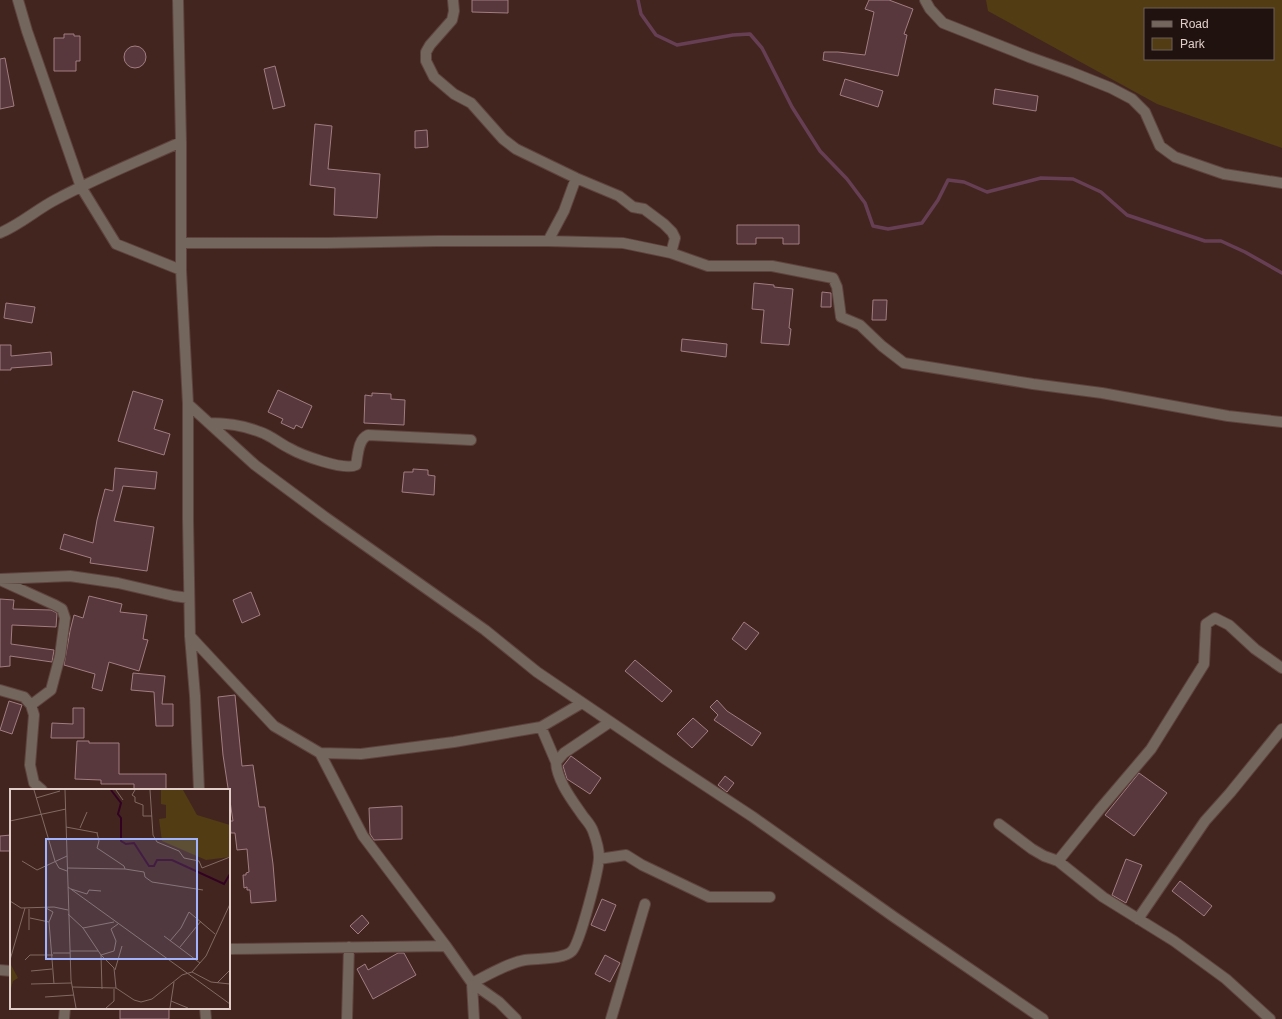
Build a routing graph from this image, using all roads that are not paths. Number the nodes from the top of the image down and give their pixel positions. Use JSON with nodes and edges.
{"nodes":[{"id":1,"x":18,"y":0,"type":"edge"},
{"id":2,"x":178,"y":0,"type":"edge"},
{"id":3,"x":454,"y":0,"type":"edge"},
{"id":4,"x":925,"y":0,"type":"edge"},
{"id":5,"x":181,"y":142,"type":"junction"},
{"id":6,"x":576,"y":178,"type":"junction"},
{"id":7,"x":1282,"y":183,"type":"edge"},
{"id":8,"x":81,"y":187,"type":"junction"},
{"id":9,"x":0,"y":233,"type":"edge"},
{"id":10,"x":548,"y":241,"type":"junction"},
{"id":11,"x":181,"y":243,"type":"junction"},
{"id":12,"x":671,"y":253,"type":"junction"},
{"id":13,"x":181,"y":270,"type":"junction"},
{"id":14,"x":188,"y":404,"type":"junction"},
{"id":15,"x":1282,"y":422,"type":"edge"},
{"id":16,"x":209,"y":423,"type":"junction"},
{"id":17,"x":471,"y":440,"type":"dead end"},
{"id":18,"x":0,"y":580,"type":"edge"},
{"id":19,"x":189,"y":598,"type":"junction"},
{"id":20,"x":190,"y":636,"type":"junction"},
{"id":21,"x":1282,"y":668,"type":"edge"},
{"id":22,"x":0,"y":690,"type":"edge"},
{"id":23,"x":582,"y":702,"type":"junction"},
{"id":24,"x":31,"y":705,"type":"junction"},
{"id":25,"x":610,"y":722,"type":"junction"},
{"id":26,"x":541,"y":727,"type":"junction"},
{"id":27,"x":1282,"y":729,"type":"edge"},
{"id":28,"x":320,"y":753,"type":"junction"},
{"id":29,"x":556,"y":762,"type":"junction"},
{"id":30,"x":41,"y":789,"type":"edge"},
{"id":31,"x":199,"y":789,"type":"edge"},
{"id":32,"x":999,"y":824,"type":"dead end"},
{"id":33,"x":599,"y":859,"type":"junction"},
{"id":34,"x":1058,"y":861,"type":"junction"},
{"id":35,"x":770,"y":898,"type":"dead end"},
{"id":36,"x":645,"y":904,"type":"dead end"},
{"id":37,"x":1138,"y":919,"type":"junction"},
{"id":38,"x":446,"y":946,"type":"junction"},
{"id":39,"x":349,"y":947,"type":"junction"},
{"id":40,"x":230,"y":949,"type":"edge"},
{"id":41,"x":0,"y":970,"type":"edge"},
{"id":42,"x":10,"y":971,"type":"edge"},
{"id":43,"x":472,"y":983,"type":"junction"},
{"id":44,"x":205,"y":1009,"type":"edge"},
{"id":45,"x":206,"y":1019,"type":"edge"},
{"id":46,"x":347,"y":1019,"type":"edge"},
{"id":47,"x":474,"y":1019,"type":"edge"},
{"id":48,"x":516,"y":1019,"type":"edge"},
{"id":49,"x":611,"y":1019,"type":"edge"},
{"id":50,"x":1042,"y":1019,"type":"edge"},
{"id":51,"x":1270,"y":1019,"type":"edge"}],
"edges":[{"from":1,"to":8,"type":"street"},
{"from":2,"to":5,"type":"street"},
{"from":3,"to":6,"type":"street"},
{"from":4,"to":7,"type":"street"},
{"from":5,"to":8,"type":"street"},
{"from":5,"to":11,"type":"street"},
{"from":6,"to":10,"type":"street"},
{"from":6,"to":12,"type":"street"},
{"from":8,"to":9,"type":"street"},
{"from":8,"to":13,"type":"street"},
{"from":10,"to":11,"type":"street"},
{"from":10,"to":12,"type":"street"},
{"from":11,"to":13,"type":"street"},
{"from":12,"to":15,"type":"street"},
{"from":13,"to":14,"type":"street"},
{"from":14,"to":16,"type":"street"},
{"from":14,"to":19,"type":"street"},
{"from":16,"to":17,"type":"street"},
{"from":16,"to":23,"type":"street"},
{"from":18,"to":19,"type":"street"},
{"from":18,"to":24,"type":"street"},
{"from":19,"to":20,"type":"street"},
{"from":20,"to":28,"type":"street"},
{"from":20,"to":31,"type":"street"},
{"from":21,"to":34,"type":"street"},
{"from":22,"to":24,"type":"street"},
{"from":23,"to":25,"type":"street"},
{"from":23,"to":26,"type":"street"},
{"from":24,"to":30,"type":"street"},
{"from":25,"to":29,"type":"street"},
{"from":25,"to":50,"type":"street"},
{"from":26,"to":28,"type":"street"},
{"from":26,"to":29,"type":"street"},
{"from":27,"to":37,"type":"street"},
{"from":28,"to":38,"type":"street"},
{"from":29,"to":33,"type":"street"},
{"from":32,"to":34,"type":"street"},
{"from":33,"to":35,"type":"street"},
{"from":33,"to":43,"type":"street"},
{"from":34,"to":37,"type":"street"},
{"from":36,"to":49,"type":"street"},
{"from":37,"to":51,"type":"street"},
{"from":38,"to":39,"type":"street"},
{"from":38,"to":43,"type":"street"},
{"from":39,"to":40,"type":"street"},
{"from":39,"to":46,"type":"street"},
{"from":41,"to":42,"type":"street"},
{"from":43,"to":47,"type":"street"},
{"from":43,"to":48,"type":"street"},
{"from":44,"to":45,"type":"street"}]}
